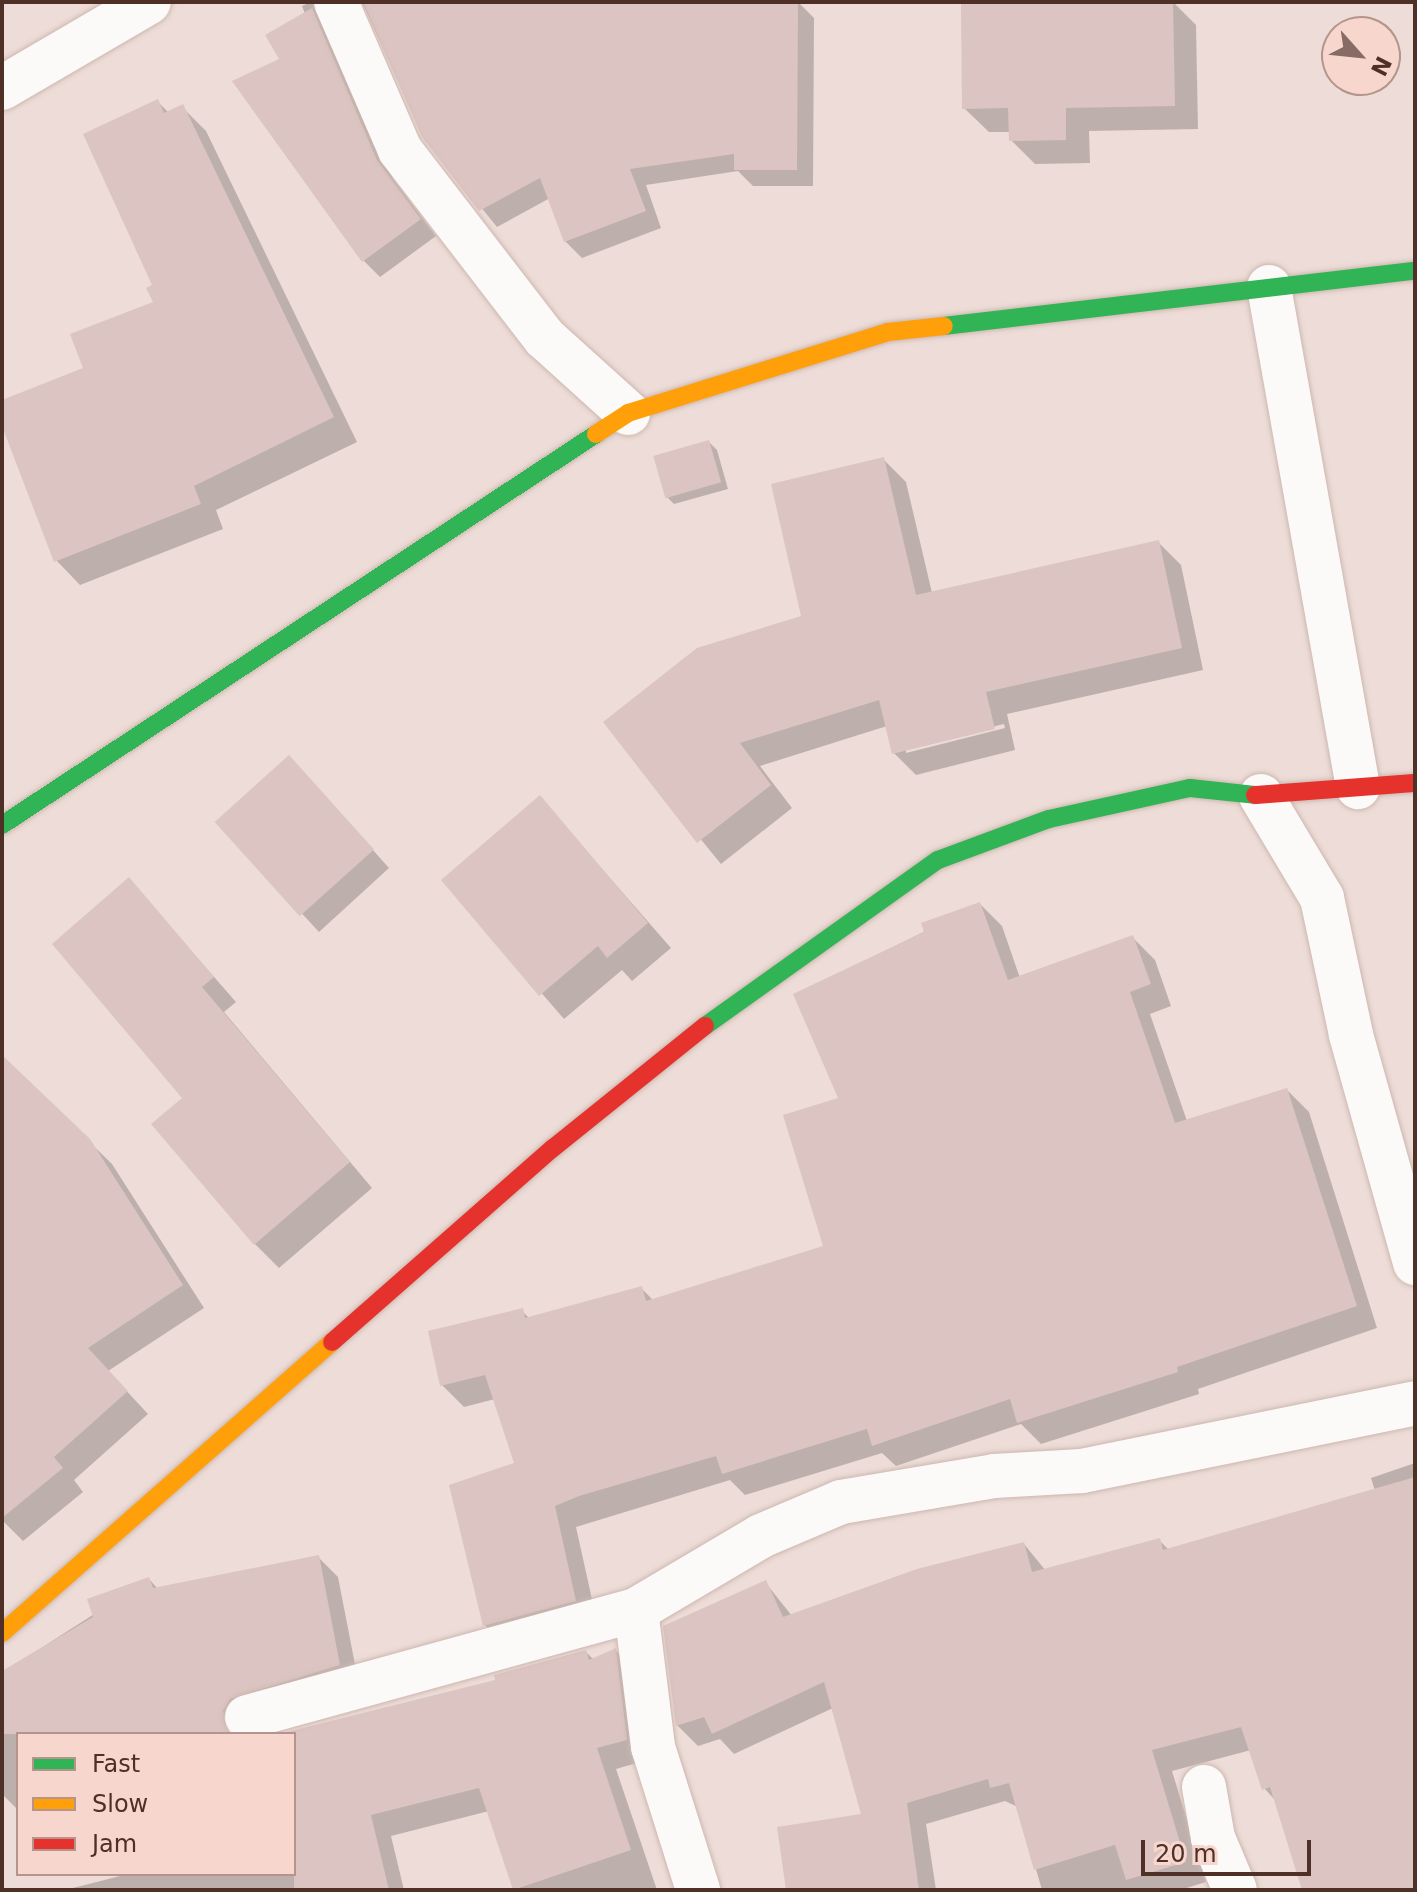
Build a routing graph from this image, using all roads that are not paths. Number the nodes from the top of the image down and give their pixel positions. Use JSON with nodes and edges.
{"nodes":[{"id":1,"x":149,"y":2,"type":"edge"},
{"id":2,"x":336,"y":2,"type":"edge"},
{"id":3,"x":2,"y":88,"type":"edge"},
{"id":4,"x":1415,"y":271,"type":"edge"},
{"id":5,"x":1269,"y":287,"type":"junction"},
{"id":6,"x":628,"y":413,"type":"junction"},
{"id":7,"x":1415,"y":783,"type":"edge"},
{"id":8,"x":1358,"y":787,"type":"junction"},
{"id":9,"x":1261,"y":796,"type":"junction"},
{"id":10,"x":2,"y":825,"type":"edge"},
{"id":11,"x":1415,"y":1263,"type":"edge"},
{"id":12,"x":1415,"y":1403,"type":"edge"},
{"id":13,"x":636,"y":1610,"type":"junction"},
{"id":14,"x":2,"y":1633,"type":"edge"},
{"id":15,"x":247,"y":1717,"type":"dead end"},
{"id":16,"x":1204,"y":1787,"type":"dead end"},
{"id":17,"x":698,"y":1890,"type":"edge"},
{"id":18,"x":1235,"y":1890,"type":"edge"}],
"edges":[{"from":1,"to":3,"type":"street"},
{"from":2,"to":6,"type":"street"},
{"from":4,"to":5,"type":"street"},
{"from":5,"to":6,"type":"street"},
{"from":5,"to":8,"type":"street"},
{"from":6,"to":10,"type":"street"},
{"from":7,"to":8,"type":"street"},
{"from":8,"to":9,"type":"street"},
{"from":9,"to":11,"type":"street"},
{"from":9,"to":14,"type":"street"},
{"from":12,"to":13,"type":"street"},
{"from":13,"to":15,"type":"street"},
{"from":13,"to":17,"type":"street"},
{"from":16,"to":18,"type":"street"}]}
